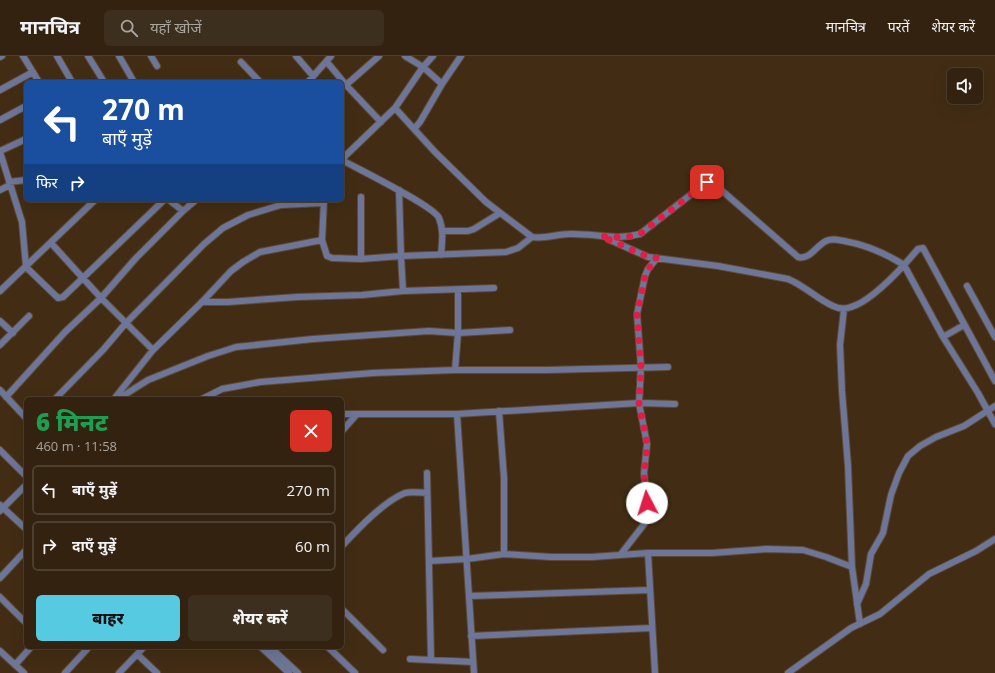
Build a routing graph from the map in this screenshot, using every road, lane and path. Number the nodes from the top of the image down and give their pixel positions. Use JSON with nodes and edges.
{"nodes":[{"id":1,"x":24,"y":56,"type":"edge"},
{"id":2,"x":57,"y":56,"type":"edge"},
{"id":3,"x":88,"y":56,"type":"edge"},
{"id":4,"x":120,"y":56,"type":"edge"},
{"id":5,"x":152,"y":56,"type":"edge"},
{"id":6,"x":296,"y":56,"type":"edge"},
{"id":7,"x":331,"y":56,"type":"edge"},
{"id":8,"x":379,"y":56,"type":"edge"},
{"id":9,"x":405,"y":56,"type":"edge"},
{"id":10,"x":433,"y":56,"type":"edge"},
{"id":11,"x":461,"y":56,"type":"edge"},
{"id":12,"x":241,"y":62,"type":"dead end"},
{"id":13,"x":327,"y":62,"type":"junction"},
{"id":14,"x":157,"y":66,"type":"dead end"},
{"id":15,"x":423,"y":67,"type":"junction"},
{"id":16,"x":33,"y":72,"type":"junction"},
{"id":17,"x":313,"y":76,"type":"junction"},
{"id":18,"x":38,"y":80,"type":"edge"},
{"id":19,"x":71,"y":80,"type":"edge"},
{"id":20,"x":103,"y":80,"type":"edge"},
{"id":21,"x":133,"y":80,"type":"edge"},
{"id":22,"x":258,"y":80,"type":"edge"},
{"id":23,"x":310,"y":80,"type":"edge"},
{"id":24,"x":342,"y":80,"type":"edge"},
{"id":25,"x":344,"y":83,"type":"edge"},
{"id":26,"x":442,"y":84,"type":"junction"},
{"id":27,"x":346,"y":85,"type":"junction"},
{"id":28,"x":0,"y":90,"type":"edge"},
{"id":29,"x":24,"y":107,"type":"edge"},
{"id":30,"x":395,"y":108,"type":"junction"},
{"id":31,"x":0,"y":120,"type":"edge"},
{"id":32,"x":381,"y":122,"type":"junction"},
{"id":33,"x":414,"y":129,"type":"junction"},
{"id":34,"x":24,"y":140,"type":"edge"},
{"id":35,"x":0,"y":152,"type":"edge"},
{"id":36,"x":344,"y":158,"type":"edge"},
{"id":37,"x":344,"y":161,"type":"edge"},
{"id":38,"x":24,"y":180,"type":"edge"},
{"id":39,"x":10,"y":184,"type":"junction"},
{"id":40,"x":0,"y":190,"type":"edge"},
{"id":41,"x":399,"y":190,"type":"junction"},
{"id":42,"x":361,"y":197,"type":"dead end"},
{"id":43,"x":93,"y":202,"type":"edge"},
{"id":44,"x":162,"y":202,"type":"edge"},
{"id":45,"x":172,"y":202,"type":"edge"},
{"id":46,"x":194,"y":202,"type":"edge"},
{"id":47,"x":313,"y":202,"type":"edge"},
{"id":48,"x":324,"y":202,"type":"edge"},
{"id":49,"x":183,"y":211,"type":"junction"},
{"id":50,"x":500,"y":213,"type":"junction"},
{"id":51,"x":443,"y":231,"type":"junction"},
{"id":52,"x":601,"y":236,"type":"junction"},
{"id":53,"x":532,"y":237,"type":"junction"},
{"id":54,"x":322,"y":240,"type":"junction"},
{"id":55,"x":50,"y":244,"type":"junction"},
{"id":56,"x":441,"y":255,"type":"junction"},
{"id":57,"x":401,"y":256,"type":"junction"},
{"id":58,"x":657,"y":258,"type":"junction"},
{"id":59,"x":361,"y":259,"type":"junction"},
{"id":60,"x":904,"y":265,"type":"junction"},
{"id":61,"x":26,"y":267,"type":"junction"},
{"id":62,"x":83,"y":278,"type":"junction"},
{"id":63,"x":967,"y":286,"type":"dead end"},
{"id":64,"x":494,"y":288,"type":"dead end"},
{"id":65,"x":458,"y":290,"type":"junction"},
{"id":66,"x":0,"y":291,"type":"edge"},
{"id":67,"x":403,"y":291,"type":"junction"},
{"id":68,"x":101,"y":298,"type":"junction"},
{"id":69,"x":202,"y":302,"type":"junction"},
{"id":70,"x":844,"y":309,"type":"junction"},
{"id":71,"x":29,"y":316,"type":"dead end"},
{"id":72,"x":0,"y":321,"type":"edge"},
{"id":73,"x":125,"y":324,"type":"junction"},
{"id":74,"x":964,"y":325,"type":"junction"},
{"id":75,"x":510,"y":330,"type":"dead end"},
{"id":76,"x":13,"y":333,"type":"junction"},
{"id":77,"x":458,"y":333,"type":"junction"},
{"id":78,"x":943,"y":337,"type":"junction"},
{"id":79,"x":995,"y":337,"type":"edge"},
{"id":80,"x":0,"y":345,"type":"edge"},
{"id":81,"x":153,"y":350,"type":"junction"},
{"id":82,"x":641,"y":367,"type":"junction"},
{"id":83,"x":668,"y":367,"type":"dead end"},
{"id":84,"x":455,"y":370,"type":"junction"},
{"id":85,"x":995,"y":381,"type":"edge"},
{"id":86,"x":0,"y":390,"type":"edge"},
{"id":87,"x":6,"y":397,"type":"junction"},
{"id":88,"x":57,"y":397,"type":"edge"},
{"id":89,"x":116,"y":397,"type":"edge"},
{"id":90,"x":121,"y":397,"type":"edge"},
{"id":91,"x":206,"y":397,"type":"edge"},
{"id":92,"x":639,"y":403,"type":"junction"},
{"id":93,"x":675,"y":404,"type":"dead end"},
{"id":94,"x":995,"y":406,"type":"edge"},
{"id":95,"x":499,"y":411,"type":"junction"},
{"id":96,"x":988,"y":411,"type":"junction"},
{"id":97,"x":344,"y":414,"type":"edge"},
{"id":98,"x":357,"y":414,"type":"junction"},
{"id":99,"x":457,"y":414,"type":"junction"},
{"id":100,"x":24,"y":416,"type":"edge"},
{"id":101,"x":995,"y":424,"type":"edge"},
{"id":102,"x":344,"y":429,"type":"edge"},
{"id":103,"x":0,"y":450,"type":"edge"},
{"id":104,"x":427,"y":473,"type":"dead end"},
{"id":105,"x":24,"y":474,"type":"edge"},
{"id":106,"x":24,"y":487,"type":"edge"},
{"id":107,"x":427,"y":492,"type":"junction"},
{"id":108,"x":1,"y":508,"type":"edge"},
{"id":109,"x":24,"y":527,"type":"edge"},
{"id":110,"x":995,"y":539,"type":"edge"},
{"id":111,"x":344,"y":544,"type":"edge"},
{"id":112,"x":24,"y":552,"type":"edge"},
{"id":113,"x":648,"y":553,"type":"junction"},
{"id":114,"x":504,"y":554,"type":"junction"},
{"id":115,"x":621,"y":554,"type":"junction"},
{"id":116,"x":467,"y":559,"type":"junction"},
{"id":117,"x":429,"y":561,"type":"junction"},
{"id":118,"x":852,"y":567,"type":"junction"},
{"id":119,"x":0,"y":578,"type":"edge"},
{"id":120,"x":650,"y":590,"type":"junction"},
{"id":121,"x":469,"y":596,"type":"junction"},
{"id":122,"x":0,"y":597,"type":"edge"},
{"id":123,"x":857,"y":604,"type":"junction"},
{"id":124,"x":344,"y":611,"type":"edge"},
{"id":125,"x":24,"y":621,"type":"edge"},
{"id":126,"x":860,"y":624,"type":"junction"},
{"id":127,"x":652,"y":628,"type":"junction"},
{"id":128,"x":472,"y":636,"type":"junction"},
{"id":129,"x":29,"y":649,"type":"edge"},
{"id":130,"x":87,"y":649,"type":"edge"},
{"id":131,"x":142,"y":649,"type":"edge"},
{"id":132,"x":263,"y":649,"type":"edge"},
{"id":133,"x":272,"y":649,"type":"edge"},
{"id":134,"x":330,"y":649,"type":"edge"},
{"id":135,"x":383,"y":650,"type":"dead end"},
{"id":136,"x":0,"y":651,"type":"edge"},
{"id":137,"x":138,"y":655,"type":"junction"},
{"id":138,"x":410,"y":659,"type":"dead end"},
{"id":139,"x":431,"y":660,"type":"junction"},
{"id":140,"x":473,"y":662,"type":"junction"},
{"id":141,"x":15,"y":665,"type":"junction"},
{"id":142,"x":24,"y":673,"type":"edge"},
{"id":143,"x":65,"y":673,"type":"edge"},
{"id":144,"x":119,"y":673,"type":"edge"},
{"id":145,"x":157,"y":673,"type":"edge"},
{"id":146,"x":289,"y":673,"type":"edge"},
{"id":147,"x":298,"y":673,"type":"edge"},
{"id":148,"x":355,"y":673,"type":"edge"},
{"id":149,"x":474,"y":673,"type":"edge"},
{"id":150,"x":655,"y":673,"type":"edge"},
{"id":151,"x":788,"y":673,"type":"edge"}],
"edges":[{"from":1,"to":16,"type":"street"},
{"from":2,"to":19,"type":"street"},
{"from":3,"to":20,"type":"street"},
{"from":4,"to":21,"type":"street"},
{"from":5,"to":14,"type":"street"},
{"from":6,"to":17,"type":"street"},
{"from":7,"to":13,"type":"street"},
{"from":8,"to":27,"type":"street"},
{"from":9,"to":15,"type":"street"},
{"from":10,"to":15,"type":"street"},
{"from":11,"to":26,"type":"street"},
{"from":12,"to":22,"type":"street"},
{"from":13,"to":17,"type":"street"},
{"from":13,"to":24,"type":"street"},
{"from":15,"to":26,"type":"street"},
{"from":15,"to":30,"type":"street"},
{"from":16,"to":18,"type":"street"},
{"from":16,"to":28,"type":"street"},
{"from":17,"to":23,"type":"street"},
{"from":25,"to":27,"type":"street"},
{"from":26,"to":33,"type":"street"},
{"from":27,"to":32,"type":"street"},
{"from":29,"to":31,"type":"street"},
{"from":30,"to":32,"type":"street"},
{"from":30,"to":33,"type":"street"},
{"from":32,"to":36,"type":"street"},
{"from":33,"to":50,"type":"street"},
{"from":34,"to":35,"type":"street"},
{"from":35,"to":39,"type":"street"},
{"from":37,"to":41,"type":"street"},
{"from":38,"to":39,"type":"street"},
{"from":39,"to":40,"type":"street"},
{"from":39,"to":61,"type":"street"},
{"from":41,"to":51,"type":"street"},
{"from":41,"to":57,"type":"street"},
{"from":42,"to":59,"type":"street"},
{"from":43,"to":55,"type":"street"},
{"from":44,"to":62,"type":"street"},
{"from":45,"to":49,"type":"street"},
{"from":46,"to":49,"type":"street"},
{"from":47,"to":73,"type":"street"},
{"from":48,"to":54,"type":"street"},
{"from":49,"to":68,"type":"street"},
{"from":50,"to":51,"type":"street"},
{"from":50,"to":53,"type":"street"},
{"from":51,"to":56,"type":"street"},
{"from":52,"to":53,"type":"street"},
{"from":52,"to":58,"type":"street"},
{"from":52,"to":60,"type":"street"},
{"from":53,"to":56,"type":"street"},
{"from":54,"to":59,"type":"street"},
{"from":54,"to":69,"type":"street"},
{"from":55,"to":61,"type":"street"},
{"from":55,"to":62,"type":"street"},
{"from":56,"to":57,"type":"street"},
{"from":57,"to":59,"type":"street"},
{"from":57,"to":67,"type":"street"},
{"from":58,"to":70,"type":"street"},
{"from":58,"to":82,"type":"street"},
{"from":60,"to":70,"type":"street"},
{"from":60,"to":74,"type":"street"},
{"from":60,"to":78,"type":"street"},
{"from":61,"to":62,"type":"street"},
{"from":61,"to":66,"type":"street"},
{"from":62,"to":68,"type":"street"},
{"from":63,"to":79,"type":"street"},
{"from":64,"to":65,"type":"street"},
{"from":65,"to":67,"type":"street"},
{"from":65,"to":77,"type":"street"},
{"from":67,"to":69,"type":"street"},
{"from":68,"to":73,"type":"street"},
{"from":68,"to":87,"type":"street"},
{"from":69,"to":81,"type":"street"},
{"from":70,"to":118,"type":"street"},
{"from":71,"to":76,"type":"street"},
{"from":72,"to":76,"type":"street"},
{"from":73,"to":81,"type":"street"},
{"from":73,"to":88,"type":"street"},
{"from":74,"to":78,"type":"street"},
{"from":74,"to":85,"type":"street"},
{"from":75,"to":77,"type":"street"},
{"from":76,"to":80,"type":"street"},
{"from":77,"to":84,"type":"street"},
{"from":77,"to":90,"type":"street"},
{"from":78,"to":96,"type":"street"},
{"from":81,"to":89,"type":"street"},
{"from":82,"to":83,"type":"street"},
{"from":82,"to":84,"type":"street"},
{"from":82,"to":92,"type":"street"},
{"from":84,"to":91,"type":"street"},
{"from":86,"to":87,"type":"street"},
{"from":87,"to":100,"type":"street"},
{"from":92,"to":93,"type":"street"},
{"from":92,"to":95,"type":"street"},
{"from":92,"to":115,"type":"street"},
{"from":94,"to":96,"type":"street"},
{"from":95,"to":99,"type":"street"},
{"from":95,"to":114,"type":"street"},
{"from":96,"to":101,"type":"street"},
{"from":96,"to":123,"type":"street"},
{"from":97,"to":98,"type":"street"},
{"from":98,"to":99,"type":"street"},
{"from":98,"to":102,"type":"street"},
{"from":99,"to":116,"type":"street"},
{"from":103,"to":105,"type":"street"},
{"from":104,"to":107,"type":"street"},
{"from":106,"to":108,"type":"street"},
{"from":107,"to":111,"type":"street"},
{"from":107,"to":117,"type":"street"},
{"from":108,"to":109,"type":"street"},
{"from":110,"to":126,"type":"street"},
{"from":112,"to":119,"type":"street"},
{"from":113,"to":115,"type":"street"},
{"from":113,"to":118,"type":"street"},
{"from":113,"to":120,"type":"street"},
{"from":114,"to":115,"type":"street"},
{"from":114,"to":116,"type":"street"},
{"from":116,"to":117,"type":"street"},
{"from":116,"to":121,"type":"street"},
{"from":117,"to":139,"type":"street"},
{"from":118,"to":123,"type":"street"},
{"from":120,"to":121,"type":"street"},
{"from":120,"to":127,"type":"street"},
{"from":121,"to":128,"type":"street"},
{"from":122,"to":125,"type":"street"},
{"from":123,"to":126,"type":"street"},
{"from":124,"to":135,"type":"street"},
{"from":126,"to":151,"type":"street"},
{"from":127,"to":128,"type":"street"},
{"from":127,"to":150,"type":"street"},
{"from":128,"to":140,"type":"street"},
{"from":129,"to":141,"type":"street"},
{"from":130,"to":143,"type":"street"},
{"from":131,"to":137,"type":"street"},
{"from":132,"to":146,"type":"street"},
{"from":133,"to":147,"type":"street"},
{"from":134,"to":148,"type":"street"},
{"from":136,"to":141,"type":"street"},
{"from":137,"to":144,"type":"street"},
{"from":137,"to":145,"type":"street"},
{"from":138,"to":139,"type":"street"},
{"from":139,"to":140,"type":"street"},
{"from":140,"to":149,"type":"street"},
{"from":141,"to":142,"type":"street"}]}
